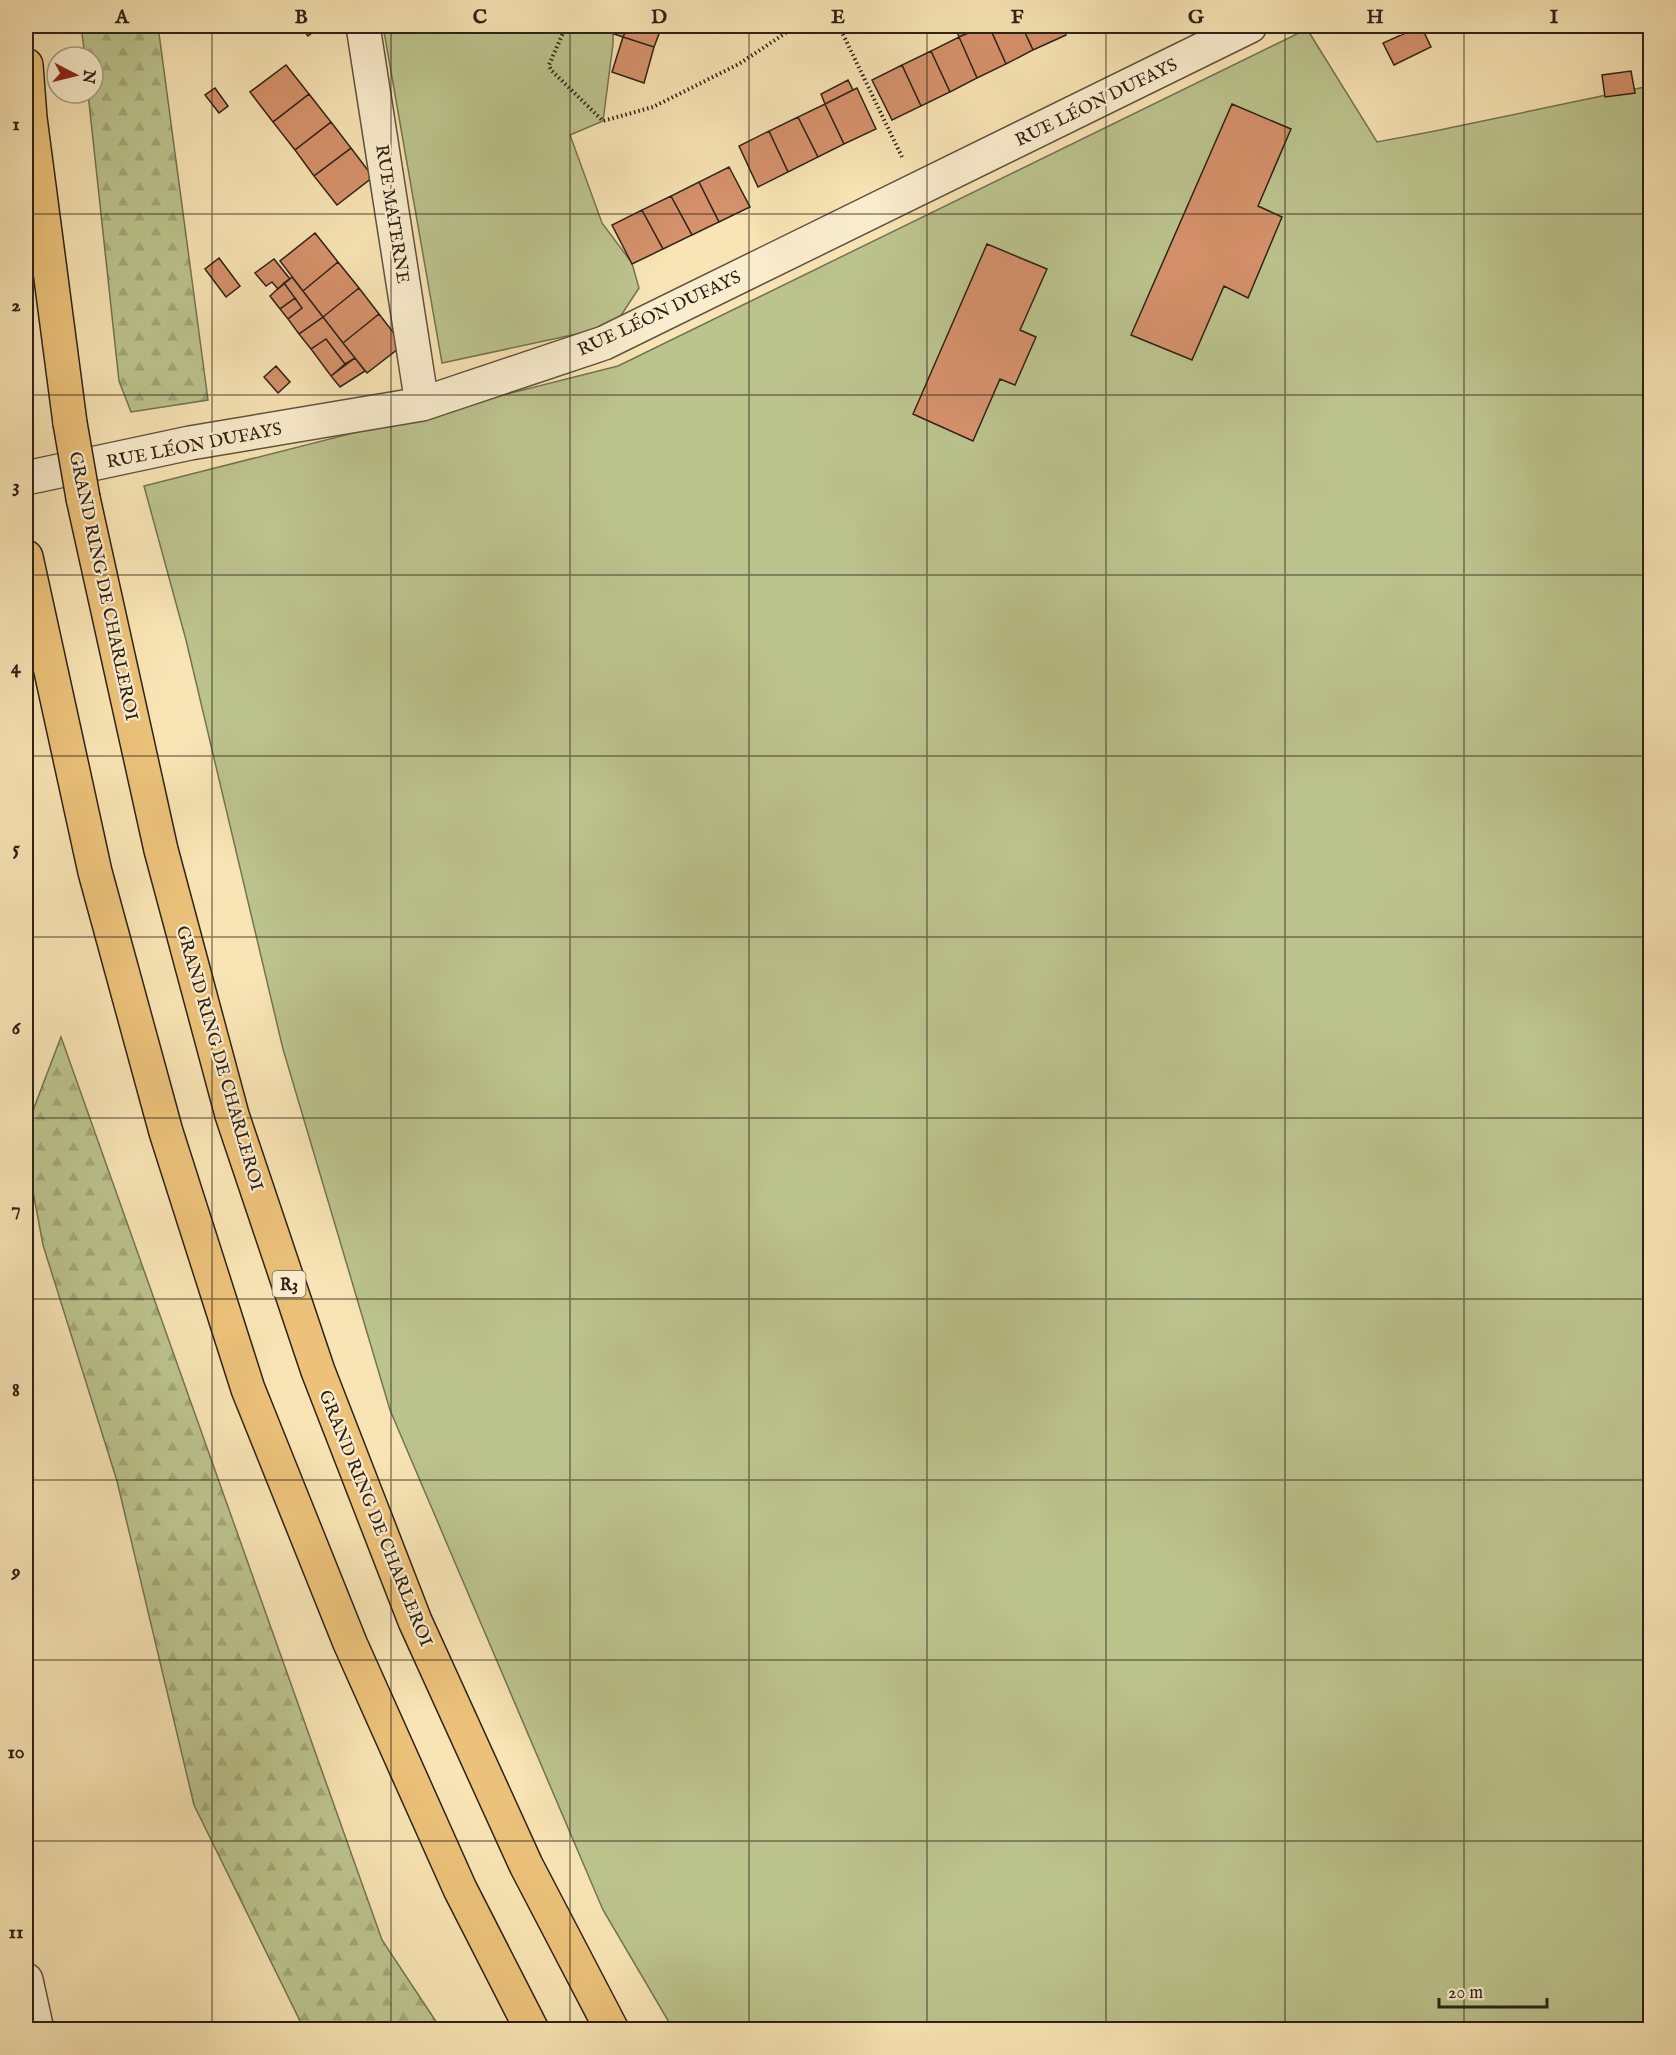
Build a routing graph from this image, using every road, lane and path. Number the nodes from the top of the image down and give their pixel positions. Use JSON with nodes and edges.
{"nodes":[{"id":1,"x":363,"y":26,"type":"edge"},
{"id":2,"x":566,"y":26,"type":"edge"},
{"id":3,"x":796,"y":26,"type":"edge"},
{"id":4,"x":839,"y":26,"type":"edge"},
{"id":5,"x":1250,"y":26,"type":"edge"},
{"id":6,"x":26,"y":65,"type":"edge"},
{"id":7,"x":916,"y":191,"type":"junction"},
{"id":8,"x":422,"y":404,"type":"junction"},
{"id":9,"x":26,"y":478,"type":"edge"},
{"id":10,"x":26,"y":557,"type":"edge"},
{"id":11,"x":26,"y":1980,"type":"edge"},
{"id":12,"x":38,"y":2030,"type":"edge"},
{"id":13,"x":532,"y":2030,"type":"edge"},
{"id":14,"x":612,"y":2030,"type":"edge"}],
"edges":[{"from":1,"to":8,"type":"street","name":"RUE MATERNE"},
{"from":2,"to":3,"type":"path"},
{"from":4,"to":7,"type":"path"},
{"from":5,"to":7,"type":"street","name":"RUE LÉON DUFAYS"},
{"from":6,"to":14,"type":"highway","name":"GRAND RING DE CHARLEROI","number":"R3","bridge":true},
{"from":7,"to":8,"type":"street","name":"RUE LÉON DUFAYS"},
{"from":8,"to":9,"type":"street","name":"RUE LÉON DUFAYS"},
{"from":10,"to":13,"type":"highway"},
{"from":11,"to":12,"type":"street"}]}
